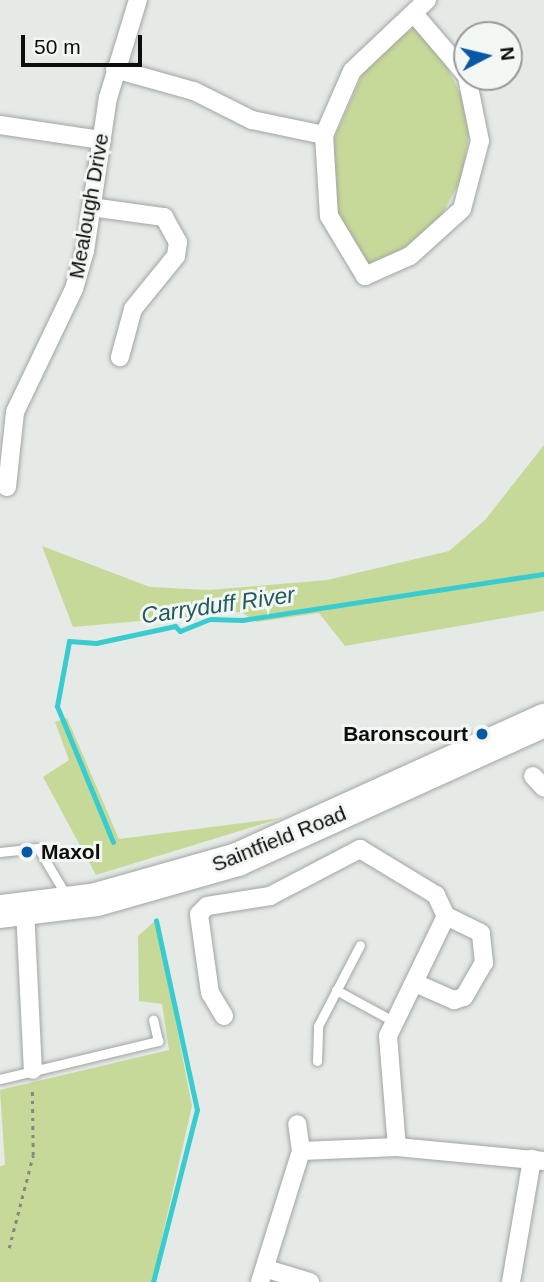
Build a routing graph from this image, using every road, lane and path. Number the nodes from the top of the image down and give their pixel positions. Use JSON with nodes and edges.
{"nodes":[{"id":1,"x":138,"y":0,"type":"edge"},
{"id":2,"x":427,"y":0,"type":"edge"},
{"id":3,"x":416,"y":16,"type":"junction"},
{"id":4,"x":453,"y":60,"type":"edge"},
{"id":5,"x":115,"y":69,"type":"junction"},
{"id":6,"x":470,"y":91,"type":"edge"},
{"id":7,"x":0,"y":125,"type":"edge"},
{"id":8,"x":324,"y":135,"type":"junction"},
{"id":9,"x":102,"y":140,"type":"junction"},
{"id":10,"x":92,"y":206,"type":"junction"},
{"id":11,"x":120,"y":357,"type":"dead end"},
{"id":12,"x":7,"y":487,"type":"dead end"},
{"id":13,"x":544,"y":720,"type":"edge"},
{"id":14,"x":0,"y":852,"type":"edge"},
{"id":15,"x":73,"y":902,"type":"junction"},
{"id":16,"x":12,"y":910,"type":"edge"},
{"id":17,"x":446,"y":916,"type":"junction"},
{"id":18,"x":360,"y":945,"type":"dead end"},
{"id":19,"x":415,"y":983,"type":"junction"},
{"id":20,"x":337,"y":990,"type":"junction"},
{"id":21,"x":223,"y":1016,"type":"dead end"},
{"id":22,"x":153,"y":1020,"type":"dead end"},
{"id":23,"x":395,"y":1022,"type":"junction"},
{"id":24,"x":317,"y":1061,"type":"dead end"},
{"id":25,"x":33,"y":1070,"type":"junction"},
{"id":26,"x":0,"y":1079,"type":"edge"},
{"id":27,"x":297,"y":1124,"type":"dead end"},
{"id":28,"x":397,"y":1147,"type":"junction"},
{"id":29,"x":301,"y":1151,"type":"junction"},
{"id":30,"x":538,"y":1160,"type":"edge"},
{"id":31,"x":9,"y":1248,"type":"dead end"},
{"id":32,"x":264,"y":1276,"type":"edge"},
{"id":33,"x":310,"y":1282,"type":"edge"},
{"id":34,"x":510,"y":1282,"type":"edge"}],
"edges":[{"from":1,"to":5,"type":"street","name":"Mealough Drive"},
{"from":2,"to":3,"type":"street"},
{"from":3,"to":4,"type":"street"},
{"from":3,"to":8,"type":"street"},
{"from":5,"to":8,"type":"street"},
{"from":5,"to":9,"type":"street","name":"Mealough Drive"},
{"from":6,"to":8,"type":"street"},
{"from":7,"to":9,"type":"street"},
{"from":9,"to":10,"type":"street","name":"Mealough Drive"},
{"from":10,"to":11,"type":"street"},
{"from":10,"to":12,"type":"street","name":"Mealough Drive"},
{"from":13,"to":15,"type":"highway","name":"Saintfield Road"},
{"from":14,"to":15,"type":"lane"},
{"from":15,"to":16,"type":"highway","name":"Saintfield Road"},
{"from":16,"to":25,"type":"street"},
{"from":17,"to":19,"type":"street"},
{"from":17,"to":19,"type":"street"},
{"from":17,"to":21,"type":"street"},
{"from":18,"to":20,"type":"lane"},
{"from":19,"to":23,"type":"street"},
{"from":20,"to":23,"type":"lane"},
{"from":20,"to":24,"type":"lane"},
{"from":22,"to":25,"type":"lane"},
{"from":23,"to":28,"type":"street"},
{"from":25,"to":26,"type":"lane"},
{"from":25,"to":31,"type":"path"},
{"from":27,"to":29,"type":"street"},
{"from":28,"to":29,"type":"street"},
{"from":28,"to":30,"type":"street"},
{"from":29,"to":32,"type":"street"},
{"from":30,"to":34,"type":"street"},
{"from":32,"to":33,"type":"street"}]}
